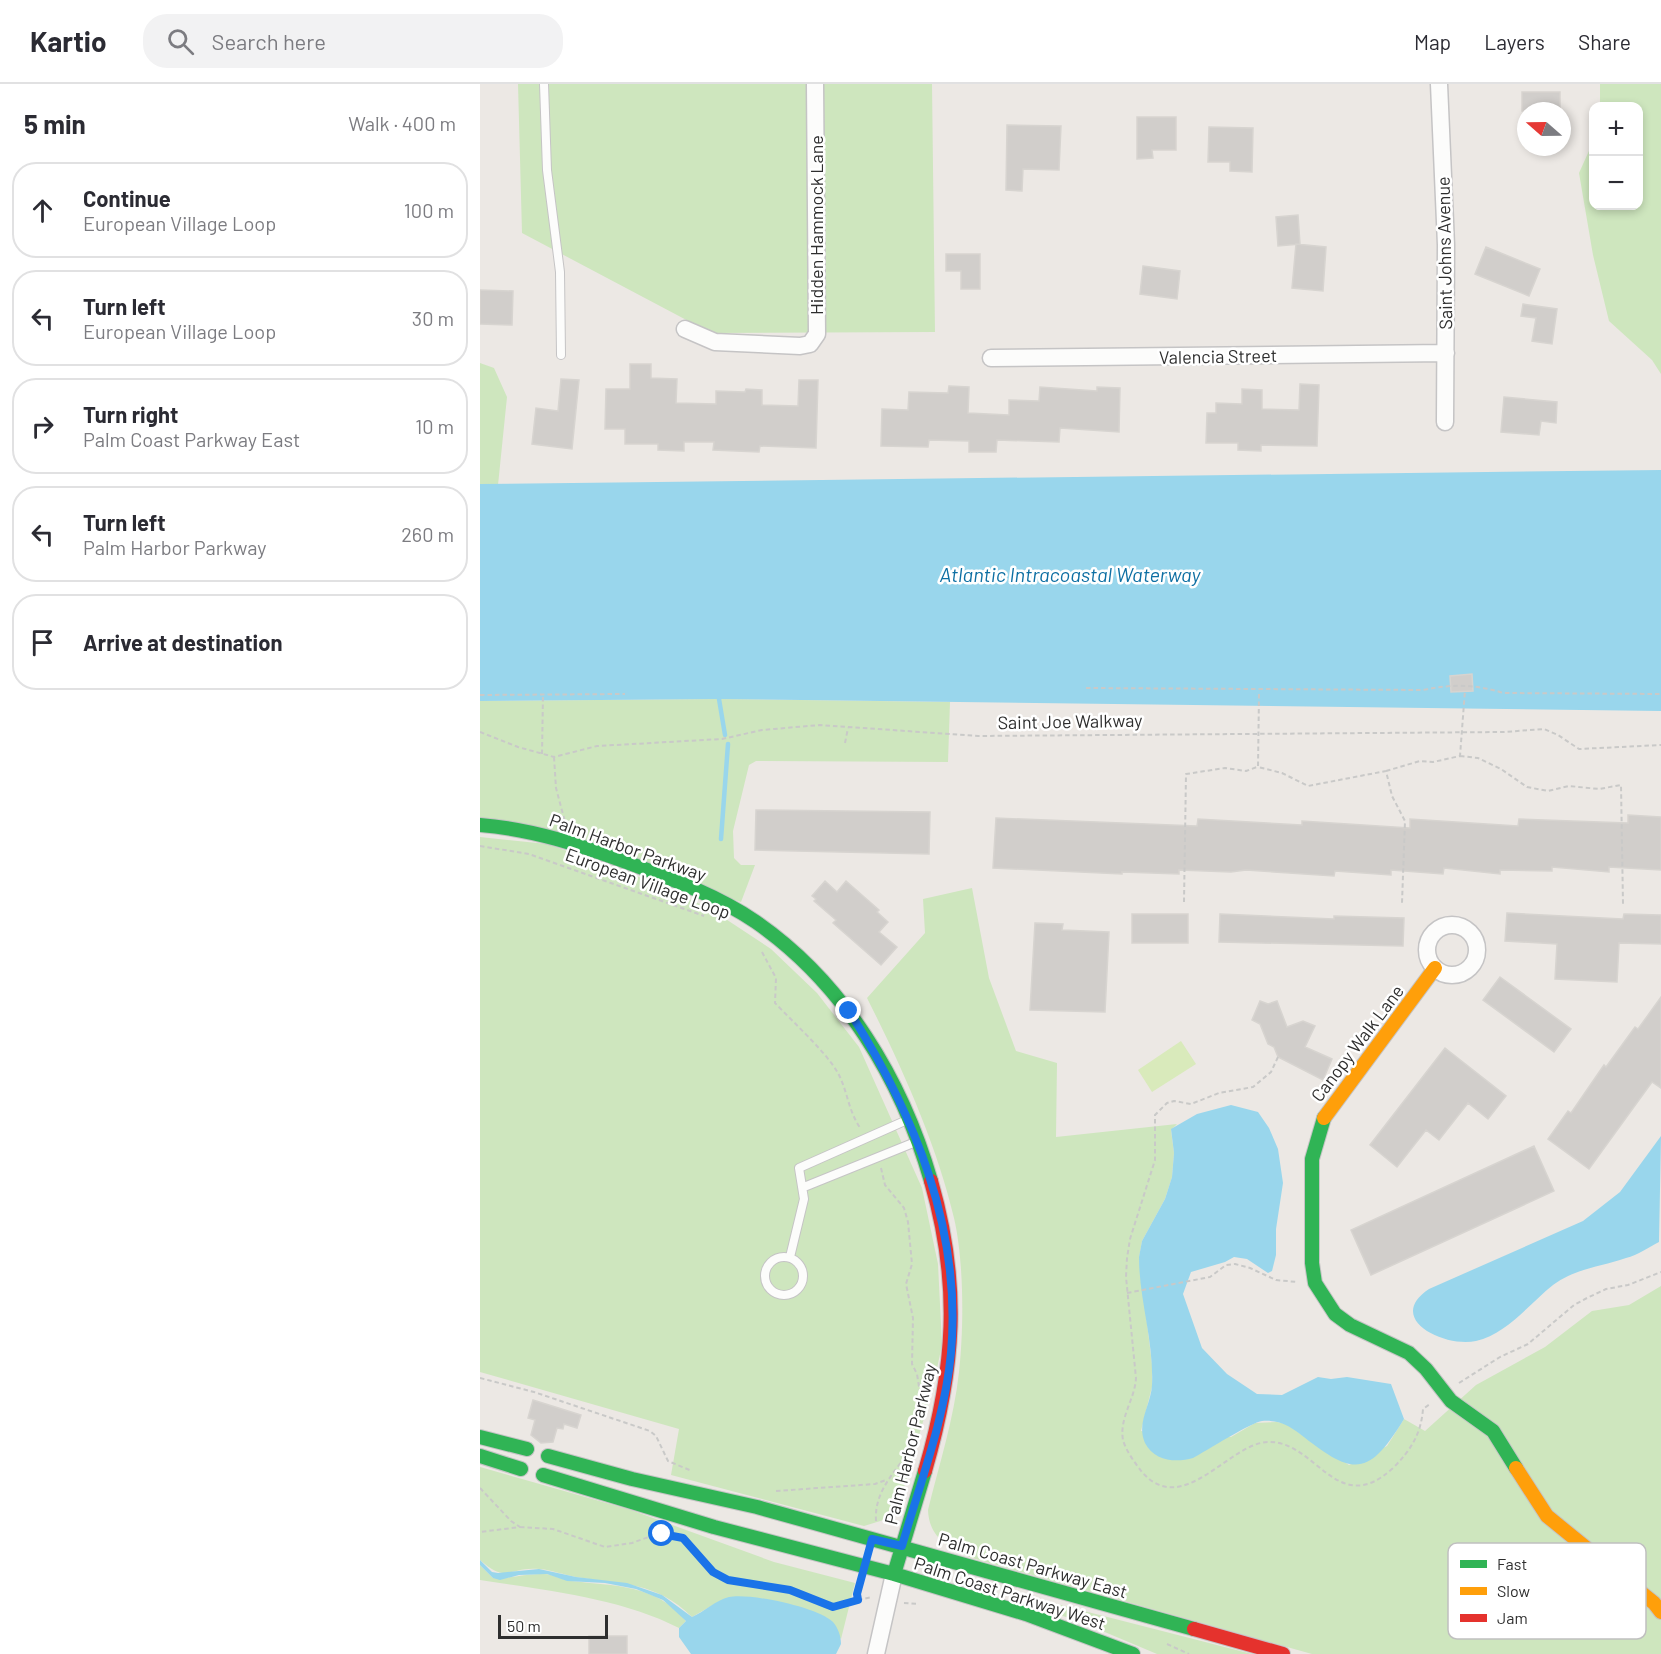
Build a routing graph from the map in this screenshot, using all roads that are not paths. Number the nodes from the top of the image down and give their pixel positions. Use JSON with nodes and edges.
{"nodes":[{"id":1,"x":544,"y":84,"type":"edge"},
{"id":2,"x":815,"y":84,"type":"edge"},
{"id":3,"x":1439,"y":84,"type":"edge"},
{"id":4,"x":685,"y":329,"type":"dead end"},
{"id":5,"x":1446,"y":353,"type":"junction"},
{"id":6,"x":561,"y":355,"type":"dead end"},
{"id":7,"x":991,"y":358,"type":"dead end"},
{"id":8,"x":1446,"y":422,"type":"dead end"},
{"id":9,"x":480,"y":825,"type":"edge"},
{"id":10,"x":1435,"y":968,"type":"dead end"},
{"id":11,"x":909,"y":1119,"type":"junction"},
{"id":12,"x":918,"y":1141,"type":"junction"},
{"id":13,"x":804,"y":1187,"type":"junction"},
{"id":14,"x":790,"y":1257,"type":"junction"},
{"id":15,"x":480,"y":1437,"type":"edge"},
{"id":16,"x":527,"y":1449,"type":"dead end"},
{"id":17,"x":480,"y":1456,"type":"edge"},
{"id":18,"x":548,"y":1456,"type":"dead end"},
{"id":19,"x":521,"y":1469,"type":"dead end"},
{"id":20,"x":543,"y":1476,"type":"dead end"},
{"id":21,"x":1580,"y":1543,"type":"edge"},
{"id":22,"x":902,"y":1546,"type":"junction"},
{"id":23,"x":894,"y":1574,"type":"junction"},
{"id":24,"x":1646,"y":1596,"type":"edge"},
{"id":25,"x":1661,"y":1612,"type":"edge"},
{"id":26,"x":876,"y":1654,"type":"edge"},
{"id":27,"x":1133,"y":1654,"type":"edge"},
{"id":28,"x":1283,"y":1654,"type":"edge"}],
"edges":[{"from":1,"to":6,"type":"lane"},
{"from":2,"to":4,"type":"street","name":"Hidden Hammock Lane"},
{"from":3,"to":5,"type":"street","name":"Saint Johns Avenue"},
{"from":5,"to":7,"type":"street","name":"Valencia Street"},
{"from":5,"to":8,"type":"street","name":"Saint Johns Avenue"},
{"from":9,"to":11,"type":"street","name":"Palm Harbor Parkway"},
{"from":10,"to":21,"type":"street","name":"Canopy Walk Lane"},
{"from":11,"to":12,"type":"street","name":"Palm Harbor Parkway"},
{"from":11,"to":13,"type":"lane"},
{"from":12,"to":13,"type":"lane"},
{"from":12,"to":22,"type":"street","name":"Palm Harbor Parkway"},
{"from":13,"to":14,"type":"lane"},
{"from":14,"to":14,"type":"lane"},
{"from":15,"to":16,"type":"street"},
{"from":17,"to":19,"type":"street"},
{"from":18,"to":22,"type":"street","name":"Palm Coast Parkway East"},
{"from":20,"to":23,"type":"street","name":"Palm Coast Parkway West"},
{"from":22,"to":23,"type":"street","name":"Palm Harbor Parkway"},
{"from":22,"to":28,"type":"street","name":"Palm Coast Parkway East"},
{"from":23,"to":26,"type":"street"},
{"from":23,"to":27,"type":"street","name":"Palm Coast Parkway West"},
{"from":24,"to":25,"type":"street","name":"Canopy Walk Lane"}]}
